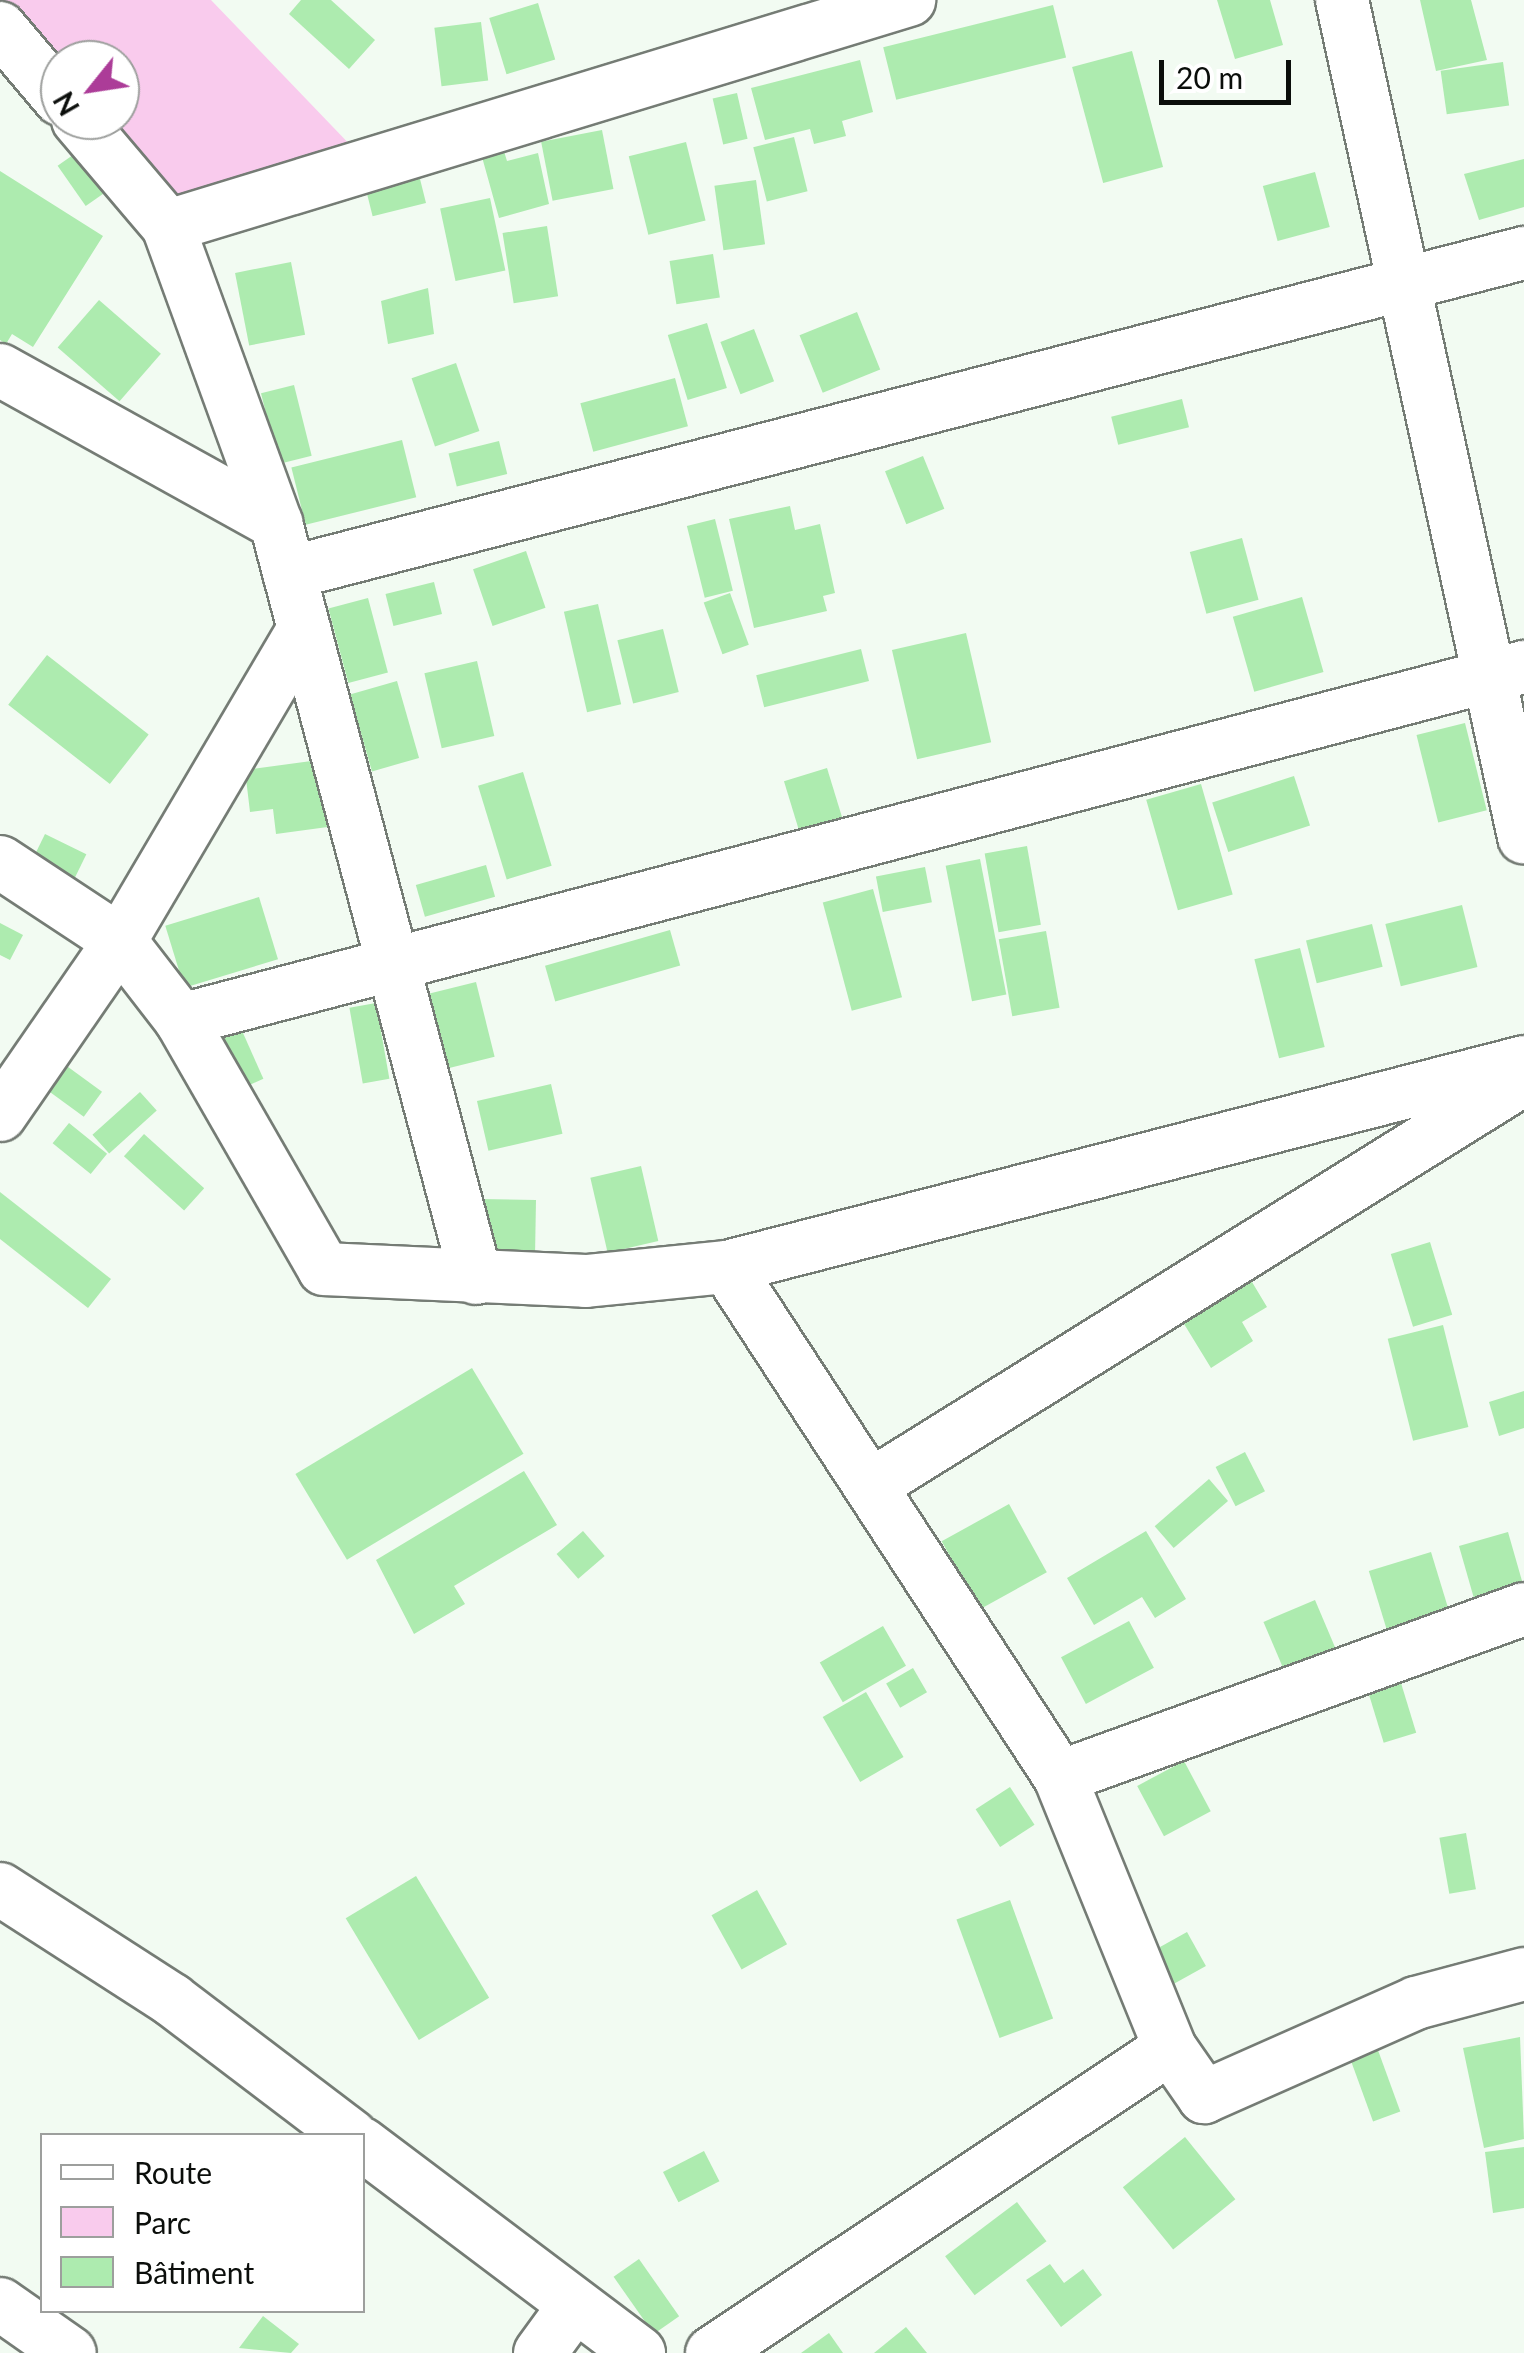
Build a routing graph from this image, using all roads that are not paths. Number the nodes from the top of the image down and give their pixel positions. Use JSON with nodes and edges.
{"nodes":[{"id":1,"x":1342,"y":0,"type":"edge"},
{"id":2,"x":900,"y":1,"type":"edge"},
{"id":3,"x":0,"y":28,"type":"edge"},
{"id":4,"x":40,"y":75,"type":"edge"},
{"id":5,"x":95,"y":140,"type":"edge"},
{"id":6,"x":168,"y":226,"type":"junction"},
{"id":7,"x":1524,"y":253,"type":"edge"},
{"id":8,"x":1403,"y":282,"type":"junction"},
{"id":9,"x":0,"y":370,"type":"edge"},
{"id":10,"x":276,"y":522,"type":"junction"},
{"id":11,"x":289,"y":573,"type":"junction"},
{"id":12,"x":304,"y":629,"type":"junction"},
{"id":13,"x":1506,"y":670,"type":"edge"},
{"id":14,"x":1524,"y":837,"type":"edge"},
{"id":15,"x":0,"y":862,"type":"edge"},
{"id":16,"x":120,"y":941,"type":"junction"},
{"id":17,"x":393,"y":964,"type":"junction"},
{"id":18,"x":181,"y":1020,"type":"junction"},
{"id":19,"x":1524,"y":1062,"type":"edge"},
{"id":20,"x":1524,"y":1079,"type":"edge"},
{"id":21,"x":0,"y":1115,"type":"edge"},
{"id":22,"x":728,"y":1266,"type":"junction"},
{"id":23,"x":476,"y":1278,"type":"junction"},
{"id":24,"x":870,"y":1486,"type":"junction"},
{"id":25,"x":1524,"y":1609,"type":"edge"},
{"id":26,"x":1060,"y":1777,"type":"junction"},
{"id":27,"x":0,"y":1889,"type":"edge"},
{"id":28,"x":1524,"y":1974,"type":"edge"},
{"id":29,"x":1170,"y":2048,"type":"junction"},
{"id":30,"x":347,"y":2133,"type":"edge"},
{"id":31,"x":365,"y":2146,"type":"edge"},
{"id":32,"x":576,"y":2305,"type":"junction"},
{"id":33,"x":1,"y":2308,"type":"edge"},
{"id":34,"x":70,"y":2353,"type":"edge"},
{"id":35,"x":540,"y":2353,"type":"edge"},
{"id":36,"x":639,"y":2353,"type":"edge"},
{"id":37,"x":712,"y":2353,"type":"edge"}],
"edges":[{"from":1,"to":8,"type":"street"},
{"from":2,"to":6,"type":"street"},
{"from":3,"to":4,"type":"street"},
{"from":5,"to":6,"type":"street"},
{"from":6,"to":10,"type":"street"},
{"from":7,"to":8,"type":"street"},
{"from":8,"to":11,"type":"street"},
{"from":8,"to":13,"type":"street"},
{"from":9,"to":10,"type":"street"},
{"from":10,"to":11,"type":"street"},
{"from":11,"to":12,"type":"street"},
{"from":12,"to":16,"type":"street"},
{"from":12,"to":17,"type":"street"},
{"from":13,"to":14,"type":"street"},
{"from":13,"to":17,"type":"street"},
{"from":15,"to":16,"type":"street"},
{"from":16,"to":18,"type":"street"},
{"from":16,"to":21,"type":"street"},
{"from":17,"to":18,"type":"street"},
{"from":17,"to":23,"type":"street"},
{"from":18,"to":23,"type":"street"},
{"from":19,"to":22,"type":"street"},
{"from":20,"to":24,"type":"street"},
{"from":22,"to":23,"type":"street"},
{"from":22,"to":24,"type":"street"},
{"from":24,"to":26,"type":"street"},
{"from":25,"to":26,"type":"street"},
{"from":26,"to":29,"type":"street"},
{"from":27,"to":30,"type":"street"},
{"from":28,"to":29,"type":"street"},
{"from":29,"to":37,"type":"street"},
{"from":31,"to":32,"type":"street"},
{"from":32,"to":35,"type":"street"},
{"from":32,"to":36,"type":"street"},
{"from":33,"to":34,"type":"street"}]}
